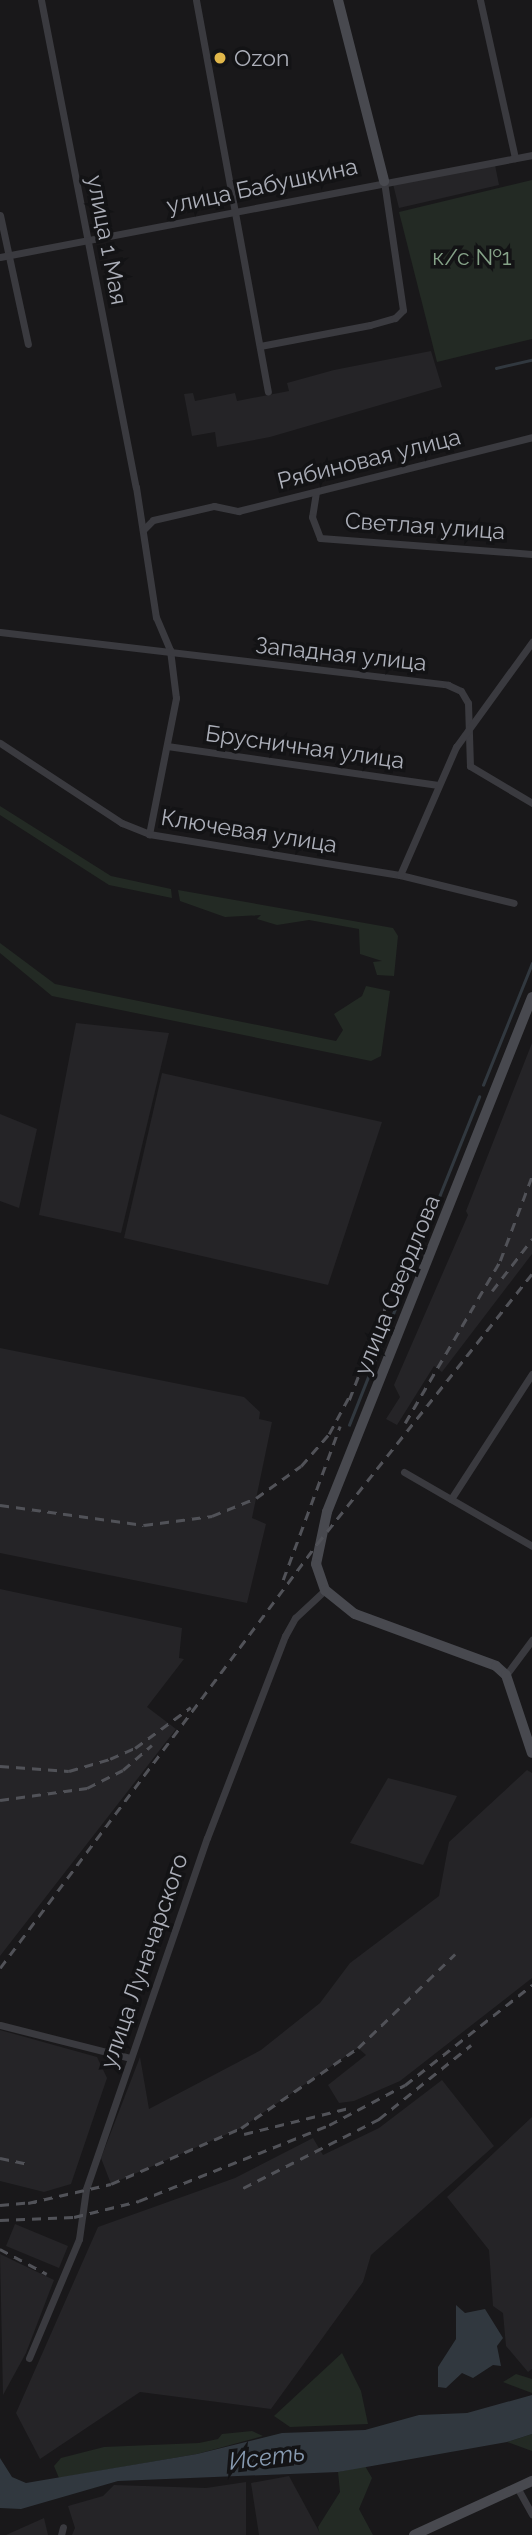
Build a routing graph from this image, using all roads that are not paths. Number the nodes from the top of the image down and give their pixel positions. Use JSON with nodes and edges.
{"nodes":[{"id":1,"x":41,"y":0,"type":"edge"},
{"id":2,"x":196,"y":0,"type":"edge"},
{"id":3,"x":338,"y":0,"type":"edge"},
{"id":4,"x":480,"y":0,"type":"edge"},
{"id":5,"x":532,"y":155,"type":"edge"},
{"id":6,"x":515,"y":158,"type":"junction"},
{"id":7,"x":384,"y":181,"type":"junction"},
{"id":8,"x":237,"y":213,"type":"junction"},
{"id":9,"x":0,"y":215,"type":"edge"},
{"id":10,"x":88,"y":242,"type":"junction"},
{"id":11,"x":9,"y":256,"type":"junction"},
{"id":12,"x":0,"y":257,"type":"edge"},
{"id":13,"x":28,"y":344,"type":"dead end"},
{"id":14,"x":260,"y":346,"type":"junction"},
{"id":15,"x":268,"y":391,"type":"dead end"},
{"id":16,"x":532,"y":437,"type":"edge"},
{"id":17,"x":316,"y":492,"type":"junction"},
{"id":18,"x":143,"y":530,"type":"junction"},
{"id":19,"x":532,"y":554,"type":"edge"},
{"id":20,"x":0,"y":632,"type":"edge"},
{"id":21,"x":532,"y":642,"type":"edge"},
{"id":22,"x":170,"y":650,"type":"junction"},
{"id":23,"x":468,"y":735,"type":"junction"},
{"id":24,"x":0,"y":743,"type":"edge"},
{"id":25,"x":167,"y":746,"type":"junction"},
{"id":26,"x":438,"y":785,"type":"junction"},
{"id":27,"x":532,"y":803,"type":"edge"},
{"id":28,"x":149,"y":834,"type":"junction"},
{"id":29,"x":400,"y":875,"type":"junction"},
{"id":30,"x":514,"y":903,"type":"dead end"},
{"id":31,"x":532,"y":997,"type":"edge"},
{"id":32,"x":532,"y":1374,"type":"edge"},
{"id":33,"x":404,"y":1472,"type":"dead end"},
{"id":34,"x":451,"y":1499,"type":"junction"},
{"id":35,"x":532,"y":1546,"type":"edge"},
{"id":36,"x":325,"y":1590,"type":"junction"},
{"id":37,"x":532,"y":1640,"type":"edge"},
{"id":38,"x":506,"y":1675,"type":"junction"},
{"id":39,"x":532,"y":1753,"type":"edge"},
{"id":40,"x":0,"y":2025,"type":"edge"},
{"id":41,"x":130,"y":2058,"type":"junction"},
{"id":42,"x":29,"y":2358,"type":"dead end"},
{"id":43,"x":532,"y":2481,"type":"edge"},
{"id":44,"x":518,"y":2488,"type":"junction"},
{"id":45,"x":532,"y":2514,"type":"edge"},
{"id":46,"x":414,"y":2535,"type":"edge"}],
"edges":[{"from":1,"to":10,"type":"street","name":"улица 1 Мая"},
{"from":2,"to":8,"type":"street"},
{"from":3,"to":7,"type":"main road"},
{"from":4,"to":6,"type":"street"},
{"from":5,"to":6,"type":"street","name":"улица Бабушкина"},
{"from":6,"to":7,"type":"street","name":"улица Бабушкина"},
{"from":7,"to":8,"type":"street","name":"улица Бабушкина"},
{"from":7,"to":14,"type":"street"},
{"from":8,"to":10,"type":"street","name":"улица Бабушкина"},
{"from":8,"to":14,"type":"street"},
{"from":9,"to":11,"type":"street"},
{"from":10,"to":11,"type":"street","name":"улица Бабушкина"},
{"from":10,"to":18,"type":"street","name":"улица 1 Мая"},
{"from":11,"to":12,"type":"street","name":"улица Бабушкина"},
{"from":11,"to":13,"type":"street"},
{"from":14,"to":15,"type":"street"},
{"from":16,"to":17,"type":"street","name":"Рябиновая улица"},
{"from":17,"to":18,"type":"street","name":"Рябиновая улица"},
{"from":17,"to":19,"type":"street","name":"Светлая улица"},
{"from":18,"to":22,"type":"street","name":"улица 1 Мая"},
{"from":20,"to":22,"type":"street","name":"Западная улица"},
{"from":21,"to":23,"type":"street"},
{"from":22,"to":23,"type":"street","name":"Западная улица"},
{"from":22,"to":25,"type":"street","name":"улица 1 Мая"},
{"from":23,"to":26,"type":"street"},
{"from":23,"to":27,"type":"street","name":"Западная улица"},
{"from":24,"to":28,"type":"street","name":"Ключевая улица"},
{"from":25,"to":26,"type":"street","name":"Брусничная улица"},
{"from":25,"to":28,"type":"street","name":"улица 1 Мая"},
{"from":26,"to":29,"type":"street"},
{"from":28,"to":29,"type":"street","name":"Ключевая улица"},
{"from":29,"to":30,"type":"street","name":"Ключевая улица"},
{"from":31,"to":36,"type":"main road","name":"улица Свердлова"},
{"from":32,"to":34,"type":"street"},
{"from":33,"to":34,"type":"street"},
{"from":34,"to":35,"type":"street"},
{"from":36,"to":38,"type":"main road"},
{"from":36,"to":41,"type":"street","name":"улица Луначарского"},
{"from":37,"to":38,"type":"street"},
{"from":38,"to":39,"type":"main road"},
{"from":40,"to":41,"type":"street"},
{"from":41,"to":42,"type":"street","name":"улица Луначарского"},
{"from":43,"to":44,"type":"main road"},
{"from":44,"to":45,"type":"street"},
{"from":44,"to":46,"type":"main road"}]}
